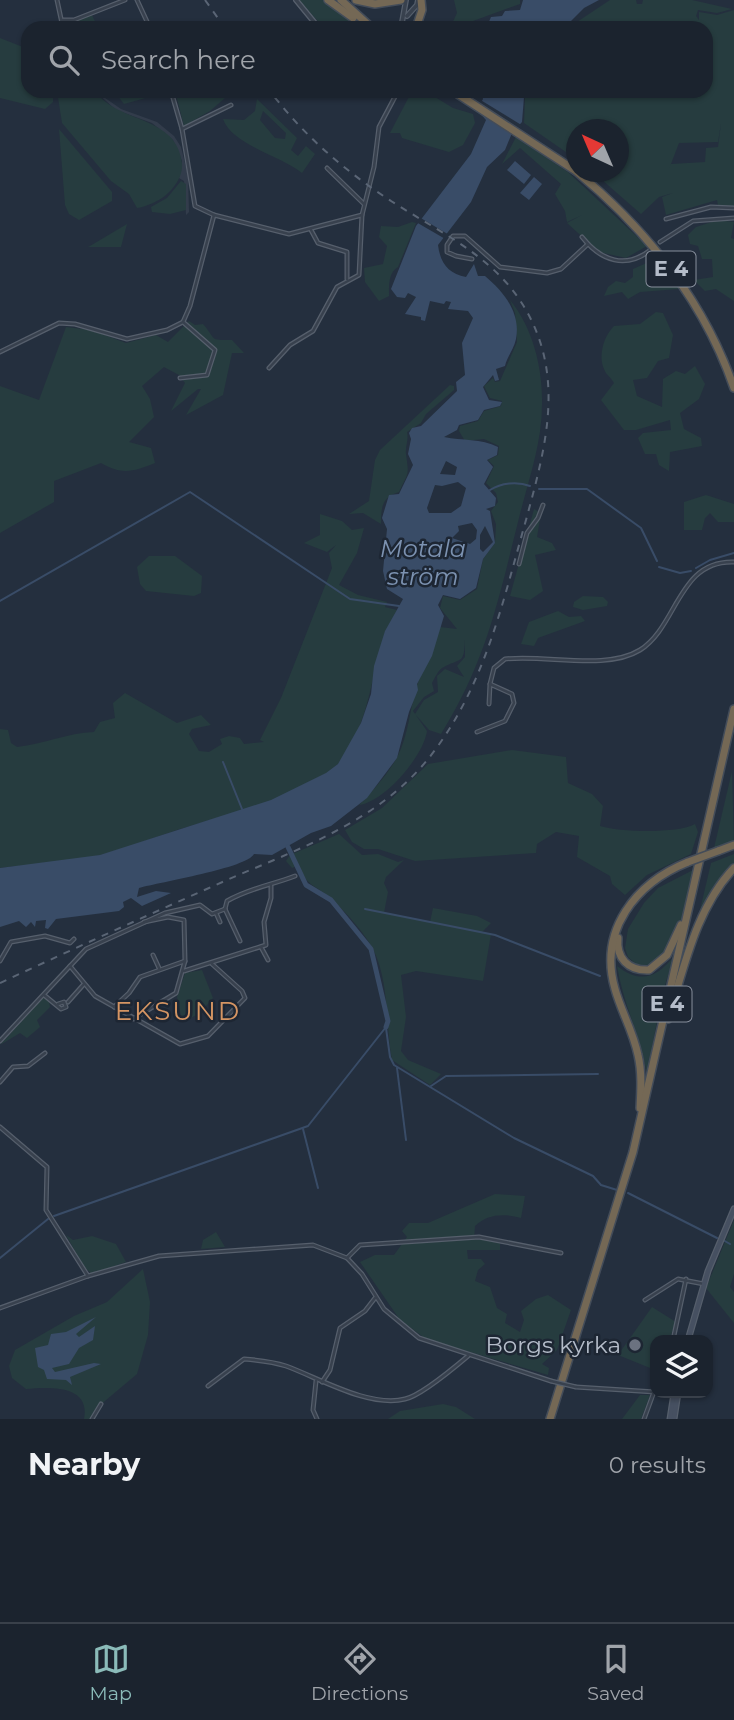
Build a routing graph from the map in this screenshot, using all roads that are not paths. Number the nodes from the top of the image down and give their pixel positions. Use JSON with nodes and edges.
{"nodes":[{"id":1,"x":57,"y":0,"type":"edge"},
{"id":2,"x":125,"y":0,"type":"edge"},
{"id":3,"x":137,"y":0,"type":"edge"},
{"id":4,"x":296,"y":0,"type":"edge"},
{"id":5,"x":328,"y":0,"type":"edge"},
{"id":6,"x":334,"y":0,"type":"edge"},
{"id":7,"x":341,"y":0,"type":"edge"},
{"id":8,"x":356,"y":0,"type":"edge"},
{"id":9,"x":403,"y":0,"type":"edge"},
{"id":10,"x":418,"y":1,"type":"edge"},
{"id":11,"x":353,"y":18,"type":"junction"},
{"id":12,"x":406,"y":18,"type":"junction"},
{"id":13,"x":63,"y":20,"type":"joint"},
{"id":14,"x":147,"y":21,"type":"edge"},
{"id":15,"x":313,"y":21,"type":"edge"},
{"id":16,"x":357,"y":21,"type":"edge"},
{"id":17,"x":364,"y":21,"type":"edge"},
{"id":18,"x":404,"y":21,"type":"edge"},
{"id":19,"x":418,"y":21,"type":"edge"},
{"id":20,"x":173,"y":98,"type":"edge"},
{"id":21,"x":394,"y":98,"type":"edge"},
{"id":22,"x":468,"y":98,"type":"edge"},
{"id":23,"x":472,"y":100,"type":"joint"},
{"id":24,"x":231,"y":104,"type":"dead end"},
{"id":25,"x":182,"y":129,"type":"junction"},
{"id":26,"x":566,"y":161,"type":"edge"},
{"id":27,"x":327,"y":168,"type":"dead end"},
{"id":28,"x":590,"y":182,"type":"edge"},
{"id":29,"x":594,"y":182,"type":"edge"},
{"id":30,"x":364,"y":204,"type":"junction"},
{"id":31,"x":734,"y":208,"type":"edge"},
{"id":32,"x":362,"y":215,"type":"junction"},
{"id":33,"x":214,"y":216,"type":"junction"},
{"id":34,"x":734,"y":218,"type":"edge"},
{"id":35,"x":666,"y":219,"type":"dead end"},
{"id":36,"x":311,"y":229,"type":"junction"},
{"id":37,"x":582,"y":237,"type":"dead end"},
{"id":38,"x":660,"y":242,"type":"dead end"},
{"id":39,"x":588,"y":244,"type":"junction"},
{"id":40,"x":652,"y":249,"type":"dead end"},
{"id":41,"x":472,"y":259,"type":"dead end"},
{"id":42,"x":347,"y":279,"type":"junction"},
{"id":43,"x":183,"y":322,"type":"junction"},
{"id":44,"x":0,"y":352,"type":"edge"},
{"id":45,"x":269,"y":368,"type":"dead end"},
{"id":46,"x":734,"y":376,"type":"edge"},
{"id":47,"x":180,"y":378,"type":"dead end"},
{"id":48,"x":734,"y":388,"type":"edge"},
{"id":49,"x":543,"y":505,"type":"dead end"},
{"id":50,"x":734,"y":562,"type":"edge"},
{"id":51,"x":519,"y":564,"type":"dead end"},
{"id":52,"x":490,"y":684,"type":"junction"},
{"id":53,"x":489,"y":704,"type":"dead end"},
{"id":54,"x":734,"y":709,"type":"edge"},
{"id":55,"x":734,"y":730,"type":"edge"},
{"id":56,"x":477,"y":732,"type":"dead end"},
{"id":57,"x":734,"y":847,"type":"edge"},
{"id":58,"x":688,"y":864,"type":"junction"},
{"id":59,"x":734,"y":868,"type":"edge"},
{"id":60,"x":295,"y":876,"type":"dead end"},
{"id":61,"x":271,"y":886,"type":"junction"},
{"id":62,"x":692,"y":898,"type":"junction"},
{"id":63,"x":225,"y":909,"type":"junction"},
{"id":64,"x":216,"y":913,"type":"junction"},
{"id":65,"x":144,"y":922,"type":"junction"},
{"id":66,"x":219,"y":922,"type":"dead end"},
{"id":67,"x":74,"y":939,"type":"dead end"},
{"id":68,"x":240,"y":940,"type":"dead end"},
{"id":69,"x":262,"y":947,"type":"junction"},
{"id":70,"x":153,"y":955,"type":"dead end"},
{"id":71,"x":268,"y":960,"type":"dead end"},
{"id":72,"x":0,"y":961,"type":"edge"},
{"id":73,"x":185,"y":961,"type":"junction"},
{"id":74,"x":212,"y":964,"type":"junction"},
{"id":75,"x":70,"y":966,"type":"junction"},
{"id":76,"x":159,"y":969,"type":"junction"},
{"id":77,"x":183,"y":971,"type":"junction"},
{"id":78,"x":84,"y":984,"type":"junction"},
{"id":79,"x":44,"y":995,"type":"junction"},
{"id":80,"x":68,"y":1002,"type":"dead end"},
{"id":81,"x":58,"y":1004,"type":"dead end"},
{"id":82,"x":113,"y":1007,"type":"junction"},
{"id":83,"x":132,"y":1018,"type":"junction"},
{"id":84,"x":668,"y":1020,"type":"junction"},
{"id":85,"x":0,"y":1041,"type":"edge"},
{"id":86,"x":45,"y":1053,"type":"dead end"},
{"id":87,"x":0,"y":1082,"type":"edge"},
{"id":88,"x":0,"y":1127,"type":"edge"},
{"id":89,"x":639,"y":1129,"type":"junction"},
{"id":90,"x":734,"y":1209,"type":"edge"},
{"id":91,"x":561,"y":1253,"type":"dead end"},
{"id":92,"x":348,"y":1258,"type":"junction"},
{"id":93,"x":88,"y":1276,"type":"junction"},
{"id":94,"x":686,"y":1279,"type":"junction"},
{"id":95,"x":704,"y":1284,"type":"junction"},
{"id":96,"x":376,"y":1297,"type":"junction"},
{"id":97,"x":645,"y":1300,"type":"dead end"},
{"id":98,"x":0,"y":1308,"type":"edge"},
{"id":99,"x":674,"y":1335,"type":"edge"},
{"id":100,"x":689,"y":1335,"type":"edge"},
{"id":101,"x":468,"y":1356,"type":"junction"},
{"id":102,"x":316,"y":1380,"type":"junction"},
{"id":103,"x":322,"y":1382,"type":"junction"},
{"id":104,"x":208,"y":1386,"type":"dead end"},
{"id":105,"x":650,"y":1392,"type":"edge"},
{"id":106,"x":653,"y":1398,"type":"edge"},
{"id":107,"x":676,"y":1398,"type":"edge"},
{"id":108,"x":102,"y":1405,"type":"dead end"},
{"id":109,"x":92,"y":1419,"type":"edge"},
{"id":110,"x":317,"y":1419,"type":"edge"},
{"id":111,"x":552,"y":1419,"type":"edge"},
{"id":112,"x":644,"y":1419,"type":"edge"},
{"id":113,"x":672,"y":1419,"type":"edge"}],
"edges":[{"from":1,"to":13,"type":"street"},
{"from":2,"to":13,"type":"street"},
{"from":3,"to":14,"type":"street"},
{"from":4,"to":15,"type":"street"},
{"from":5,"to":11,"type":"highway"},
{"from":6,"to":11,"type":"highway"},
{"from":7,"to":17,"type":"highway"},
{"from":8,"to":9,"type":"highway"},
{"from":9,"to":12,"type":"street"},
{"from":10,"to":12,"type":"street"},
{"from":10,"to":19,"type":"highway"},
{"from":11,"to":16,"type":"highway"},
{"from":12,"to":18,"type":"street"},
{"from":20,"to":25,"type":"street"},
{"from":21,"to":30,"type":"street"},
{"from":22,"to":23,"type":"highway","number":"E 4"},
{"from":23,"to":26,"type":"highway","number":"E 4"},
{"from":24,"to":25,"type":"street"},
{"from":25,"to":33,"type":"street"},
{"from":27,"to":30,"type":"street"},
{"from":28,"to":48,"type":"highway","number":"E 4"},
{"from":29,"to":46,"type":"highway","number":"E 4"},
{"from":30,"to":32,"type":"street"},
{"from":31,"to":35,"type":"street"},
{"from":32,"to":36,"type":"street"},
{"from":32,"to":42,"type":"street"},
{"from":33,"to":36,"type":"street"},
{"from":33,"to":43,"type":"street"},
{"from":34,"to":38,"type":"street"},
{"from":36,"to":42,"type":"street"},
{"from":37,"to":39,"type":"street"},
{"from":39,"to":40,"type":"street"},
{"from":39,"to":41,"type":"street"},
{"from":42,"to":45,"type":"street"},
{"from":43,"to":44,"type":"street"},
{"from":43,"to":47,"type":"street"},
{"from":49,"to":51,"type":"street"},
{"from":50,"to":52,"type":"street"},
{"from":52,"to":53,"type":"street"},
{"from":52,"to":56,"type":"street"},
{"from":54,"to":62,"type":"highway","number":"E 4"},
{"from":55,"to":84,"type":"highway","number":"E 4"},
{"from":57,"to":58,"type":"highway","bridge":true},
{"from":58,"to":62,"type":"highway"},
{"from":58,"to":89,"type":"highway"},
{"from":59,"to":84,"type":"highway"},
{"from":60,"to":61,"type":"street"},
{"from":61,"to":63,"type":"street"},
{"from":61,"to":69,"type":"street"},
{"from":62,"to":89,"type":"highway","number":"E 4"},
{"from":63,"to":64,"type":"street"},
{"from":63,"to":68,"type":"street"},
{"from":64,"to":65,"type":"street"},
{"from":64,"to":66,"type":"street"},
{"from":65,"to":73,"type":"street"},
{"from":65,"to":75,"type":"street"},
{"from":67,"to":72,"type":"street"},
{"from":69,"to":71,"type":"street"},
{"from":69,"to":74,"type":"street"},
{"from":70,"to":76,"type":"street"},
{"from":73,"to":76,"type":"street"},
{"from":73,"to":77,"type":"street"},
{"from":74,"to":77,"type":"street"},
{"from":74,"to":83,"type":"street"},
{"from":75,"to":78,"type":"street"},
{"from":75,"to":79,"type":"street"},
{"from":76,"to":82,"type":"street"},
{"from":77,"to":83,"type":"street"},
{"from":78,"to":80,"type":"street"},
{"from":78,"to":82,"type":"street"},
{"from":79,"to":81,"type":"street"},
{"from":79,"to":85,"type":"street"},
{"from":82,"to":83,"type":"street"},
{"from":84,"to":111,"type":"highway","number":"E 4"},
{"from":86,"to":87,"type":"street"},
{"from":88,"to":93,"type":"street"},
{"from":89,"to":111,"type":"highway","number":"E 4"},
{"from":90,"to":95,"type":"main road"},
{"from":91,"to":92,"type":"street"},
{"from":92,"to":93,"type":"street"},
{"from":92,"to":96,"type":"street"},
{"from":93,"to":98,"type":"street"},
{"from":94,"to":95,"type":"street"},
{"from":94,"to":97,"type":"street"},
{"from":94,"to":99,"type":"street"},
{"from":95,"to":100,"type":"main road"},
{"from":96,"to":101,"type":"street"},
{"from":96,"to":103,"type":"street"},
{"from":101,"to":103,"type":"street"},
{"from":101,"to":105,"type":"street","bridge":true},
{"from":102,"to":103,"type":"street"},
{"from":102,"to":104,"type":"street"},
{"from":102,"to":110,"type":"street"},
{"from":106,"to":112,"type":"street"},
{"from":107,"to":113,"type":"main road"},
{"from":108,"to":109,"type":"street"}]}
